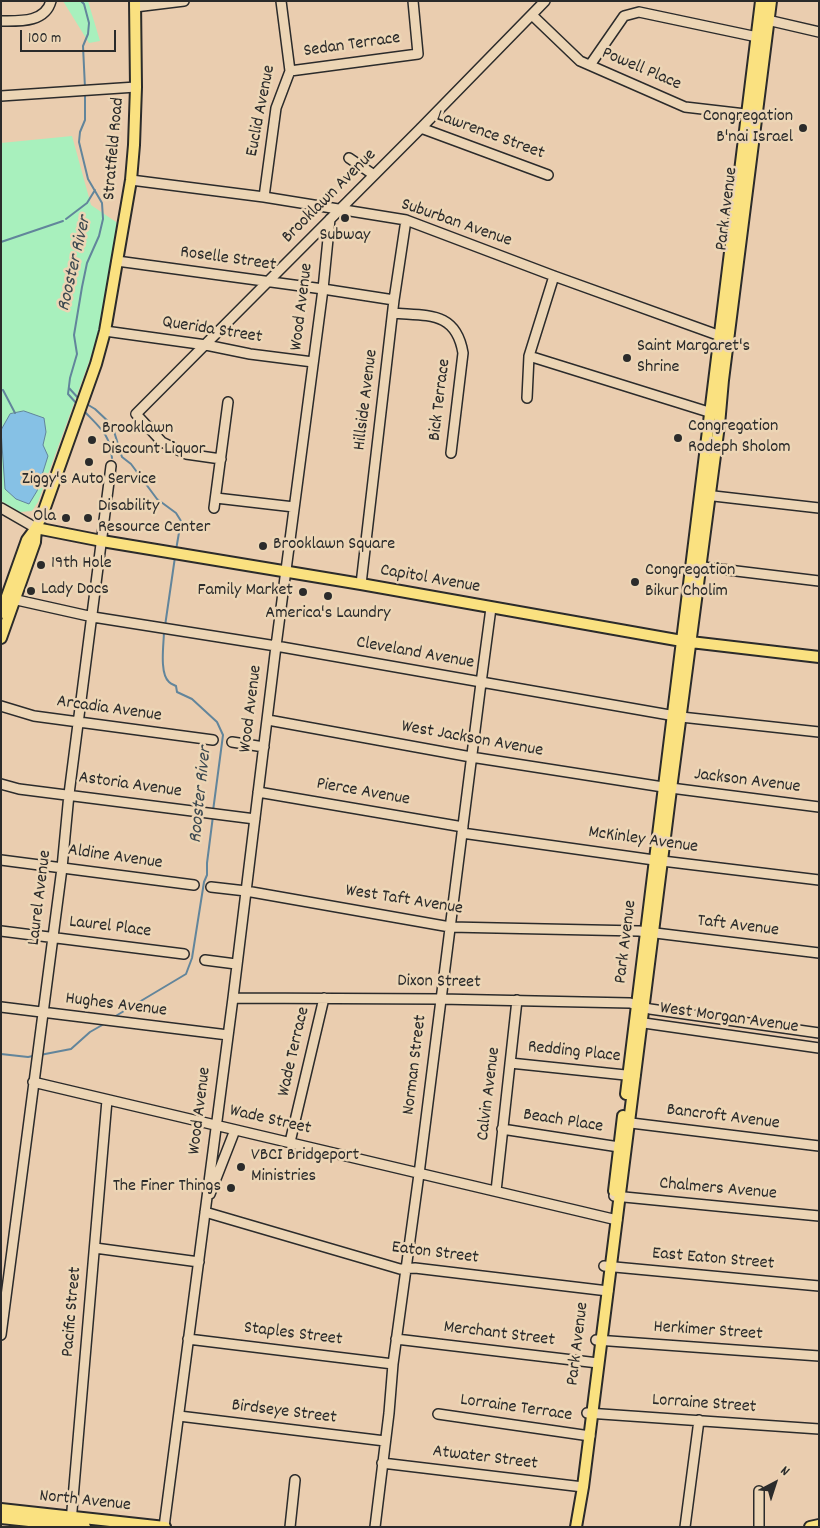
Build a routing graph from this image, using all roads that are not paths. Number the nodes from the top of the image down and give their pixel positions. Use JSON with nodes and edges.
{"nodes":[{"id":1,"x":51,"y":1,"type":"edge"},
{"id":2,"x":184,"y":1,"type":"edge"},
{"id":3,"x":281,"y":1,"type":"edge"},
{"id":4,"x":413,"y":1,"type":"edge"},
{"id":5,"x":761,"y":1,"type":"edge"},
{"id":6,"x":771,"y":1,"type":"edge"},
{"id":7,"x":541,"y":3,"type":"edge"},
{"id":8,"x":135,"y":4,"type":"edge"},
{"id":9,"x":532,"y":15,"type":"junction"},
{"id":10,"x":764,"y":19,"type":"junction"},
{"id":11,"x":1,"y":21,"type":"edge"},
{"id":12,"x":819,"y":22,"type":"edge"},
{"id":13,"x":816,"y":32,"type":"edge"},
{"id":14,"x":762,"y":38,"type":"junction"},
{"id":15,"x":590,"y":65,"type":"junction"},
{"id":16,"x":290,"y":71,"type":"junction"},
{"id":17,"x":136,"y":87,"type":"junction"},
{"id":18,"x":1,"y":96,"type":"edge"},
{"id":19,"x":752,"y":114,"type":"junction"},
{"id":20,"x":421,"y":128,"type":"junction"},
{"id":21,"x":349,"y":158,"type":"dead end"},
{"id":22,"x":374,"y":175,"type":"junction"},
{"id":23,"x":548,"y":175,"type":"dead end"},
{"id":24,"x":131,"y":180,"type":"junction"},
{"id":25,"x":264,"y":197,"type":"junction"},
{"id":26,"x":340,"y":209,"type":"junction"},
{"id":27,"x":330,"y":219,"type":"junction"},
{"id":28,"x":406,"y":220,"type":"junction"},
{"id":29,"x":117,"y":261,"type":"junction"},
{"id":30,"x":554,"y":276,"type":"junction"},
{"id":31,"x":268,"y":281,"type":"junction"},
{"id":32,"x":323,"y":289,"type":"junction"},
{"id":33,"x":394,"y":300,"type":"junction"},
{"id":34,"x":394,"y":313,"type":"junction"},
{"id":35,"x":105,"y":331,"type":"junction"},
{"id":36,"x":724,"y":338,"type":"junction"},
{"id":37,"x":206,"y":345,"type":"junction"},
{"id":38,"x":529,"y":356,"type":"junction"},
{"id":39,"x":313,"y":362,"type":"junction"},
{"id":40,"x":527,"y":398,"type":"dead end"},
{"id":41,"x":228,"y":402,"type":"dead end"},
{"id":42,"x":715,"y":414,"type":"junction"},
{"id":43,"x":451,"y":453,"type":"dead end"},
{"id":44,"x":220,"y":459,"type":"junction"},
{"id":45,"x":111,"y":466,"type":"dead end"},
{"id":46,"x":705,"y":495,"type":"junction"},
{"id":47,"x":216,"y":498,"type":"junction"},
{"id":48,"x":294,"y":507,"type":"junction"},
{"id":49,"x":1,"y":508,"type":"edge"},
{"id":50,"x":214,"y":508,"type":"dead end"},
{"id":51,"x":819,"y":508,"type":"edge"},
{"id":52,"x":36,"y":528,"type":"junction"},
{"id":53,"x":102,"y":541,"type":"junction"},
{"id":54,"x":696,"y":566,"type":"junction"},
{"id":55,"x":286,"y":572,"type":"junction"},
{"id":56,"x":819,"y":581,"type":"edge"},
{"id":57,"x":361,"y":584,"type":"junction"},
{"id":58,"x":10,"y":599,"type":"junction"},
{"id":59,"x":492,"y":608,"type":"junction"},
{"id":60,"x":1,"y":613,"type":"edge"},
{"id":61,"x":93,"y":617,"type":"junction"},
{"id":62,"x":1,"y":638,"type":"edge"},
{"id":63,"x":687,"y":642,"type":"junction"},
{"id":64,"x":276,"y":646,"type":"junction"},
{"id":65,"x":819,"y":657,"type":"edge"},
{"id":66,"x":480,"y":682,"type":"junction"},
{"id":67,"x":1,"y":706,"type":"edge"},
{"id":68,"x":677,"y":716,"type":"junction"},
{"id":69,"x":268,"y":720,"type":"junction"},
{"id":70,"x":79,"y":722,"type":"junction"},
{"id":71,"x":819,"y":732,"type":"edge"},
{"id":72,"x":213,"y":740,"type":"dead end"},
{"id":73,"x":232,"y":742,"type":"dead end"},
{"id":74,"x":264,"y":747,"type":"junction"},
{"id":75,"x":471,"y":757,"type":"junction"},
{"id":76,"x":1,"y":784,"type":"edge"},
{"id":77,"x":667,"y":788,"type":"junction"},
{"id":78,"x":258,"y":792,"type":"junction"},
{"id":79,"x":69,"y":794,"type":"junction"},
{"id":80,"x":819,"y":807,"type":"edge"},
{"id":81,"x":254,"y":819,"type":"junction"},
{"id":82,"x":463,"y":830,"type":"junction"},
{"id":83,"x":1,"y":860,"type":"edge"},
{"id":84,"x":658,"y":860,"type":"junction"},
{"id":85,"x":62,"y":868,"type":"junction"},
{"id":86,"x":819,"y":880,"type":"edge"},
{"id":87,"x":194,"y":885,"type":"dead end"},
{"id":88,"x":211,"y":887,"type":"dead end"},
{"id":89,"x":246,"y":891,"type":"junction"},
{"id":90,"x":450,"y":927,"type":"junction"},
{"id":91,"x":1,"y":931,"type":"edge"},
{"id":92,"x":649,"y":932,"type":"junction"},
{"id":93,"x":52,"y":937,"type":"junction"},
{"id":94,"x":819,"y":953,"type":"edge"},
{"id":95,"x":184,"y":954,"type":"dead end"},
{"id":96,"x":205,"y":960,"type":"dead end"},
{"id":97,"x":236,"y":964,"type":"junction"},
{"id":98,"x":233,"y":998,"type":"junction"},
{"id":99,"x":324,"y":998,"type":"junction"},
{"id":100,"x":440,"y":999,"type":"junction"},
{"id":101,"x":517,"y":1000,"type":"junction"},
{"id":102,"x":640,"y":1006,"type":"junction"},
{"id":103,"x":1,"y":1008,"type":"edge"},
{"id":104,"x":44,"y":1013,"type":"junction"},
{"id":105,"x":638,"y":1022,"type":"junction"},
{"id":106,"x":819,"y":1033,"type":"edge"},
{"id":107,"x":228,"y":1035,"type":"junction"},
{"id":108,"x":819,"y":1048,"type":"edge"},
{"id":109,"x":510,"y":1063,"type":"junction"},
{"id":110,"x":631,"y":1075,"type":"junction"},
{"id":111,"x":33,"y":1082,"type":"junction"},
{"id":112,"x":107,"y":1100,"type":"junction"},
{"id":113,"x":626,"y":1122,"type":"junction"},
{"id":114,"x":215,"y":1125,"type":"junction"},
{"id":115,"x":502,"y":1129,"type":"junction"},
{"id":116,"x":235,"y":1130,"type":"junction"},
{"id":117,"x":290,"y":1142,"type":"junction"},
{"id":118,"x":819,"y":1146,"type":"edge"},
{"id":119,"x":618,"y":1147,"type":"junction"},
{"id":120,"x":419,"y":1174,"type":"junction"},
{"id":121,"x":496,"y":1191,"type":"junction"},
{"id":122,"x":617,"y":1197,"type":"junction"},
{"id":123,"x":205,"y":1208,"type":"junction"},
{"id":124,"x":819,"y":1216,"type":"edge"},
{"id":125,"x":614,"y":1219,"type":"junction"},
{"id":126,"x":95,"y":1248,"type":"junction"},
{"id":127,"x":198,"y":1262,"type":"junction"},
{"id":128,"x":608,"y":1267,"type":"junction"},
{"id":129,"x":406,"y":1268,"type":"junction"},
{"id":130,"x":819,"y":1286,"type":"edge"},
{"id":131,"x":4,"y":1291,"type":"edge"},
{"id":132,"x":604,"y":1291,"type":"junction"},
{"id":133,"x":1,"y":1335,"type":"edge"},
{"id":134,"x":188,"y":1339,"type":"junction"},
{"id":135,"x":396,"y":1339,"type":"junction"},
{"id":136,"x":599,"y":1340,"type":"junction"},
{"id":137,"x":819,"y":1356,"type":"edge"},
{"id":138,"x":596,"y":1363,"type":"junction"},
{"id":139,"x":393,"y":1364,"type":"junction"},
{"id":140,"x":590,"y":1413,"type":"junction"},
{"id":141,"x":438,"y":1414,"type":"dead end"},
{"id":142,"x":179,"y":1416,"type":"junction"},
{"id":143,"x":699,"y":1420,"type":"junction"},
{"id":144,"x":819,"y":1429,"type":"edge"},
{"id":145,"x":587,"y":1435,"type":"junction"},
{"id":146,"x":385,"y":1441,"type":"junction"},
{"id":147,"x":382,"y":1463,"type":"junction"},
{"id":148,"x":295,"y":1480,"type":"dead end"},
{"id":149,"x":580,"y":1486,"type":"junction"},
{"id":150,"x":759,"y":1491,"type":"dead end"},
{"id":151,"x":1,"y":1509,"type":"edge"},
{"id":152,"x":1,"y":1518,"type":"edge"},
{"id":153,"x":71,"y":1523,"type":"edge"},
{"id":154,"x":819,"y":1525,"type":"edge"},
{"id":155,"x":85,"y":1527,"type":"edge"},
{"id":156,"x":164,"y":1527,"type":"edge"},
{"id":157,"x":290,"y":1527,"type":"edge"},
{"id":158,"x":375,"y":1527,"type":"edge"},
{"id":159,"x":575,"y":1527,"type":"edge"},
{"id":160,"x":685,"y":1527,"type":"edge"},
{"id":161,"x":759,"y":1527,"type":"edge"},
{"id":162,"x":810,"y":1527,"type":"edge"}],
"edges":[{"from":1,"to":11,"type":"street"},
{"from":2,"to":8,"type":"street"},
{"from":3,"to":16,"type":"street","name":"Euclid Avenue"},
{"from":4,"to":16,"type":"street","name":"Sedan Terrace"},
{"from":5,"to":10,"type":"main road","name":"Park Avenue"},
{"from":6,"to":10,"type":"main road","name":"Park Avenue"},
{"from":7,"to":9,"type":"street","name":"Brooklawn Avenue"},
{"from":8,"to":17,"type":"main road","name":"Stratfield Road"},
{"from":9,"to":15,"type":"street","name":"Powell Place"},
{"from":9,"to":20,"type":"street","name":"Brooklawn Avenue"},
{"from":10,"to":13,"type":"street"},
{"from":10,"to":14,"type":"main road","name":"Park Avenue"},
{"from":12,"to":13,"type":"street"},
{"from":14,"to":15,"type":"street"},
{"from":14,"to":19,"type":"main road","name":"Park Avenue"},
{"from":15,"to":19,"type":"street","name":"Powell Place"},
{"from":16,"to":25,"type":"street","name":"Euclid Avenue"},
{"from":17,"to":18,"type":"street"},
{"from":17,"to":24,"type":"main road","name":"Stratfield Road"},
{"from":19,"to":36,"type":"main road","name":"Park Avenue"},
{"from":20,"to":22,"type":"street","name":"Brooklawn Avenue"},
{"from":20,"to":23,"type":"street","name":"Lawrence Street"},
{"from":21,"to":22,"type":"street"},
{"from":22,"to":26,"type":"street","name":"Brooklawn Avenue"},
{"from":24,"to":25,"type":"street","name":"Suburban Avenue"},
{"from":24,"to":29,"type":"main road","name":"Stratfield Road"},
{"from":25,"to":26,"type":"street","name":"Suburban Avenue"},
{"from":26,"to":27,"type":"street","name":"Brooklawn Avenue"},
{"from":26,"to":28,"type":"street","name":"Suburban Avenue"},
{"from":27,"to":31,"type":"street","name":"Brooklawn Avenue"},
{"from":27,"to":32,"type":"street","name":"Wood Avenue"},
{"from":28,"to":30,"type":"street","name":"Suburban Avenue"},
{"from":28,"to":33,"type":"street","name":"Hillside Avenue"},
{"from":29,"to":31,"type":"street","name":"Roselle Street"},
{"from":29,"to":35,"type":"main road","name":"Stratfield Road"},
{"from":30,"to":36,"type":"street","name":"Suburban Avenue"},
{"from":30,"to":38,"type":"street"},
{"from":31,"to":32,"type":"street","name":"Roselle Street"},
{"from":31,"to":37,"type":"street","name":"Brooklawn Avenue"},
{"from":32,"to":33,"type":"street","name":"Roselle Street"},
{"from":32,"to":39,"type":"street","name":"Wood Avenue"},
{"from":33,"to":34,"type":"street","name":"Hillside Avenue"},
{"from":34,"to":43,"type":"street","name":"Bick Terrace"},
{"from":34,"to":57,"type":"street","name":"Hillside Avenue"},
{"from":35,"to":37,"type":"street","name":"Querida Street"},
{"from":35,"to":52,"type":"main road","name":"Stratfield Road"},
{"from":36,"to":42,"type":"main road","name":"Park Avenue"},
{"from":37,"to":39,"type":"street","name":"Querida Street"},
{"from":37,"to":44,"type":"street","name":"Brooklawn Avenue"},
{"from":38,"to":40,"type":"street"},
{"from":38,"to":42,"type":"street"},
{"from":39,"to":48,"type":"street","name":"Wood Avenue"},
{"from":41,"to":44,"type":"street"},
{"from":42,"to":46,"type":"main road","name":"Park Avenue"},
{"from":44,"to":47,"type":"street"},
{"from":45,"to":53,"type":"street","name":"Laurel Avenue"},
{"from":46,"to":51,"type":"street"},
{"from":46,"to":54,"type":"main road","name":"Park Avenue"},
{"from":47,"to":48,"type":"street"},
{"from":47,"to":50,"type":"street"},
{"from":48,"to":55,"type":"street","name":"Wood Avenue"},
{"from":49,"to":52,"type":"street"},
{"from":52,"to":53,"type":"main road","name":"Capitol Avenue"},
{"from":52,"to":58,"type":"main road"},
{"from":53,"to":55,"type":"main road","name":"Capitol Avenue"},
{"from":53,"to":61,"type":"street","name":"Laurel Avenue"},
{"from":54,"to":56,"type":"street"},
{"from":54,"to":63,"type":"main road","name":"Park Avenue"},
{"from":55,"to":57,"type":"main road","name":"Capitol Avenue"},
{"from":55,"to":64,"type":"street","name":"Wood Avenue"},
{"from":57,"to":59,"type":"main road","name":"Capitol Avenue"},
{"from":58,"to":60,"type":"main road"},
{"from":58,"to":61,"type":"street","name":"Cleveland Avenue"},
{"from":58,"to":62,"type":"main road"},
{"from":59,"to":63,"type":"main road","name":"Capitol Avenue"},
{"from":59,"to":66,"type":"street","name":"Norman Street"},
{"from":61,"to":64,"type":"street","name":"Cleveland Avenue"},
{"from":61,"to":70,"type":"street","name":"Laurel Avenue"},
{"from":63,"to":65,"type":"main road","name":"Capitol Avenue"},
{"from":63,"to":68,"type":"main road","name":"Park Avenue"},
{"from":64,"to":66,"type":"street","name":"Cleveland Avenue"},
{"from":64,"to":69,"type":"street","name":"Wood Avenue"},
{"from":66,"to":68,"type":"street","name":"Cleveland Avenue"},
{"from":66,"to":75,"type":"street","name":"Norman Street"},
{"from":67,"to":70,"type":"street","name":"Arcadia Avenue"},
{"from":68,"to":71,"type":"street","name":"Cleveland Avenue"},
{"from":68,"to":77,"type":"main road","name":"Park Avenue"},
{"from":69,"to":74,"type":"street","name":"Wood Avenue"},
{"from":69,"to":75,"type":"street","name":"West Jackson Avenue"},
{"from":70,"to":72,"type":"street","name":"Arcadia Avenue"},
{"from":70,"to":79,"type":"street","name":"Laurel Avenue"},
{"from":73,"to":74,"type":"street"},
{"from":74,"to":78,"type":"street","name":"Wood Avenue"},
{"from":75,"to":77,"type":"street","name":"West Jackson Avenue"},
{"from":75,"to":82,"type":"street","name":"Norman Street"},
{"from":76,"to":79,"type":"street","name":"Astoria Avenue"},
{"from":77,"to":80,"type":"street","name":"Jackson Avenue"},
{"from":77,"to":84,"type":"main road","name":"Park Avenue"},
{"from":78,"to":81,"type":"street","name":"Wood Avenue"},
{"from":78,"to":82,"type":"street","name":"Pierce Avenue"},
{"from":79,"to":81,"type":"street","name":"Astoria Avenue"},
{"from":79,"to":85,"type":"street","name":"Laurel Avenue"},
{"from":81,"to":89,"type":"street","name":"Wood Avenue"},
{"from":82,"to":84,"type":"street","name":"McKinley Avenue"},
{"from":82,"to":90,"type":"street","name":"Norman Street"},
{"from":83,"to":85,"type":"street","name":"Aldine Avenue"},
{"from":84,"to":86,"type":"street","name":"McKinley Avenue"},
{"from":84,"to":92,"type":"main road","name":"Park Avenue"},
{"from":85,"to":87,"type":"street","name":"Aldine Avenue"},
{"from":85,"to":93,"type":"street","name":"Laurel Avenue"},
{"from":88,"to":89,"type":"street","name":"West Taft Avenue"},
{"from":89,"to":90,"type":"street","name":"West Taft Avenue"},
{"from":89,"to":97,"type":"street","name":"Wood Avenue"},
{"from":90,"to":92,"type":"street","name":"West Taft Avenue"},
{"from":90,"to":100,"type":"street","name":"Norman Street"},
{"from":91,"to":93,"type":"street","name":"Laurel Place"},
{"from":92,"to":94,"type":"street","name":"Taft Avenue"},
{"from":92,"to":102,"type":"main road","name":"Park Avenue"},
{"from":93,"to":95,"type":"street","name":"Laurel Place"},
{"from":93,"to":104,"type":"street","name":"Laurel Avenue"},
{"from":96,"to":97,"type":"street"},
{"from":97,"to":98,"type":"street","name":"Wood Avenue"},
{"from":98,"to":99,"type":"street","name":"Dixon Street"},
{"from":98,"to":107,"type":"street","name":"Wood Avenue"},
{"from":99,"to":100,"type":"street","name":"Dixon Street"},
{"from":99,"to":117,"type":"street","name":"Wade Terrace"},
{"from":100,"to":101,"type":"street","name":"Dixon Street"},
{"from":100,"to":120,"type":"street","name":"Norman Street"},
{"from":101,"to":102,"type":"street","name":"Dixon Street"},
{"from":101,"to":109,"type":"street","name":"Calvin Avenue"},
{"from":102,"to":105,"type":"main road","name":"Park Avenue"},
{"from":102,"to":106,"type":"street","name":"West Morgan Avenue"},
{"from":103,"to":104,"type":"street","name":"Hughes Avenue"},
{"from":104,"to":107,"type":"street","name":"Hughes Avenue"},
{"from":104,"to":111,"type":"street","name":"Laurel Avenue"},
{"from":105,"to":108,"type":"street","name":"West Morgan Avenue"},
{"from":105,"to":110,"type":"main road","name":"Park Avenue"},
{"from":107,"to":114,"type":"street","name":"Wood Avenue"},
{"from":109,"to":110,"type":"street","name":"Redding Place"},
{"from":109,"to":115,"type":"street","name":"Calvin Avenue"},
{"from":110,"to":113,"type":"main road","name":"Park Avenue"},
{"from":111,"to":112,"type":"street","name":"Wade Street"},
{"from":111,"to":131,"type":"street","name":"Laurel Avenue"},
{"from":112,"to":114,"type":"street","name":"Wade Street"},
{"from":112,"to":126,"type":"street","name":"Pacific Street"},
{"from":113,"to":118,"type":"street","name":"Bancroft Avenue"},
{"from":113,"to":119,"type":"main road","name":"Park Avenue"},
{"from":113,"to":122,"type":"main road","name":"Park Avenue"},
{"from":114,"to":116,"type":"street","name":"Wade Street"},
{"from":114,"to":123,"type":"street","name":"Wood Avenue"},
{"from":115,"to":119,"type":"street","name":"Beach Place"},
{"from":115,"to":121,"type":"street","name":"Calvin Avenue"},
{"from":116,"to":117,"type":"street","name":"Wade Street"},
{"from":116,"to":123,"type":"street","name":"Wood Avenue"},
{"from":117,"to":120,"type":"street","name":"Wade Street"},
{"from":119,"to":122,"type":"main road","name":"Park Avenue"},
{"from":120,"to":121,"type":"street","name":"Wade Street"},
{"from":120,"to":129,"type":"street","name":"Norman Street"},
{"from":121,"to":125,"type":"street","name":"Wade Street"},
{"from":122,"to":124,"type":"street","name":"Chalmers Avenue"},
{"from":122,"to":125,"type":"main road","name":"Park Avenue"},
{"from":123,"to":127,"type":"street","name":"Wood Avenue"},
{"from":123,"to":129,"type":"street","name":"Eaton Street"},
{"from":125,"to":128,"type":"main road","name":"Park Avenue"},
{"from":126,"to":127,"type":"street"},
{"from":126,"to":153,"type":"street","name":"Pacific Street"},
{"from":127,"to":134,"type":"street","name":"Wood Avenue"},
{"from":128,"to":130,"type":"street","name":"East Eaton Street"},
{"from":128,"to":132,"type":"main road","name":"Park Avenue"},
{"from":129,"to":132,"type":"street","name":"Eaton Street"},
{"from":129,"to":135,"type":"street","name":"Norman Street"},
{"from":131,"to":133,"type":"street","name":"Laurel Avenue"},
{"from":132,"to":136,"type":"main road","name":"Park Avenue"},
{"from":134,"to":139,"type":"street","name":"Staples Street"},
{"from":134,"to":142,"type":"street","name":"Wood Avenue"},
{"from":135,"to":138,"type":"street","name":"Merchant Street"},
{"from":135,"to":139,"type":"street","name":"Norman Street"},
{"from":136,"to":137,"type":"street","name":"Herkimer Street"},
{"from":136,"to":138,"type":"main road","name":"Park Avenue"},
{"from":138,"to":140,"type":"main road","name":"Park Avenue"},
{"from":139,"to":146,"type":"street","name":"Norman Street"},
{"from":140,"to":143,"type":"street","name":"Lorraine Street"},
{"from":140,"to":145,"type":"main road","name":"Park Avenue"},
{"from":141,"to":145,"type":"street","name":"Lorraine Terrace"},
{"from":142,"to":146,"type":"street","name":"Birdseye Street"},
{"from":142,"to":156,"type":"street","name":"Wood Avenue"},
{"from":143,"to":144,"type":"street","name":"Lorraine Street"},
{"from":143,"to":160,"type":"street"},
{"from":145,"to":149,"type":"main road","name":"Park Avenue"},
{"from":146,"to":147,"type":"street","name":"Norman Street"},
{"from":147,"to":149,"type":"street","name":"Atwater Street"},
{"from":147,"to":158,"type":"street","name":"Norman Street"},
{"from":148,"to":157,"type":"street"},
{"from":149,"to":159,"type":"main road","name":"Park Avenue"},
{"from":150,"to":161,"type":"street"},
{"from":151,"to":153,"type":"main road","name":"North Avenue"},
{"from":152,"to":153,"type":"main road","name":"North Avenue"},
{"from":153,"to":155,"type":"main road","name":"North Avenue"},
{"from":153,"to":156,"type":"main road","name":"North Avenue"},
{"from":154,"to":162,"type":"main road"}]}
